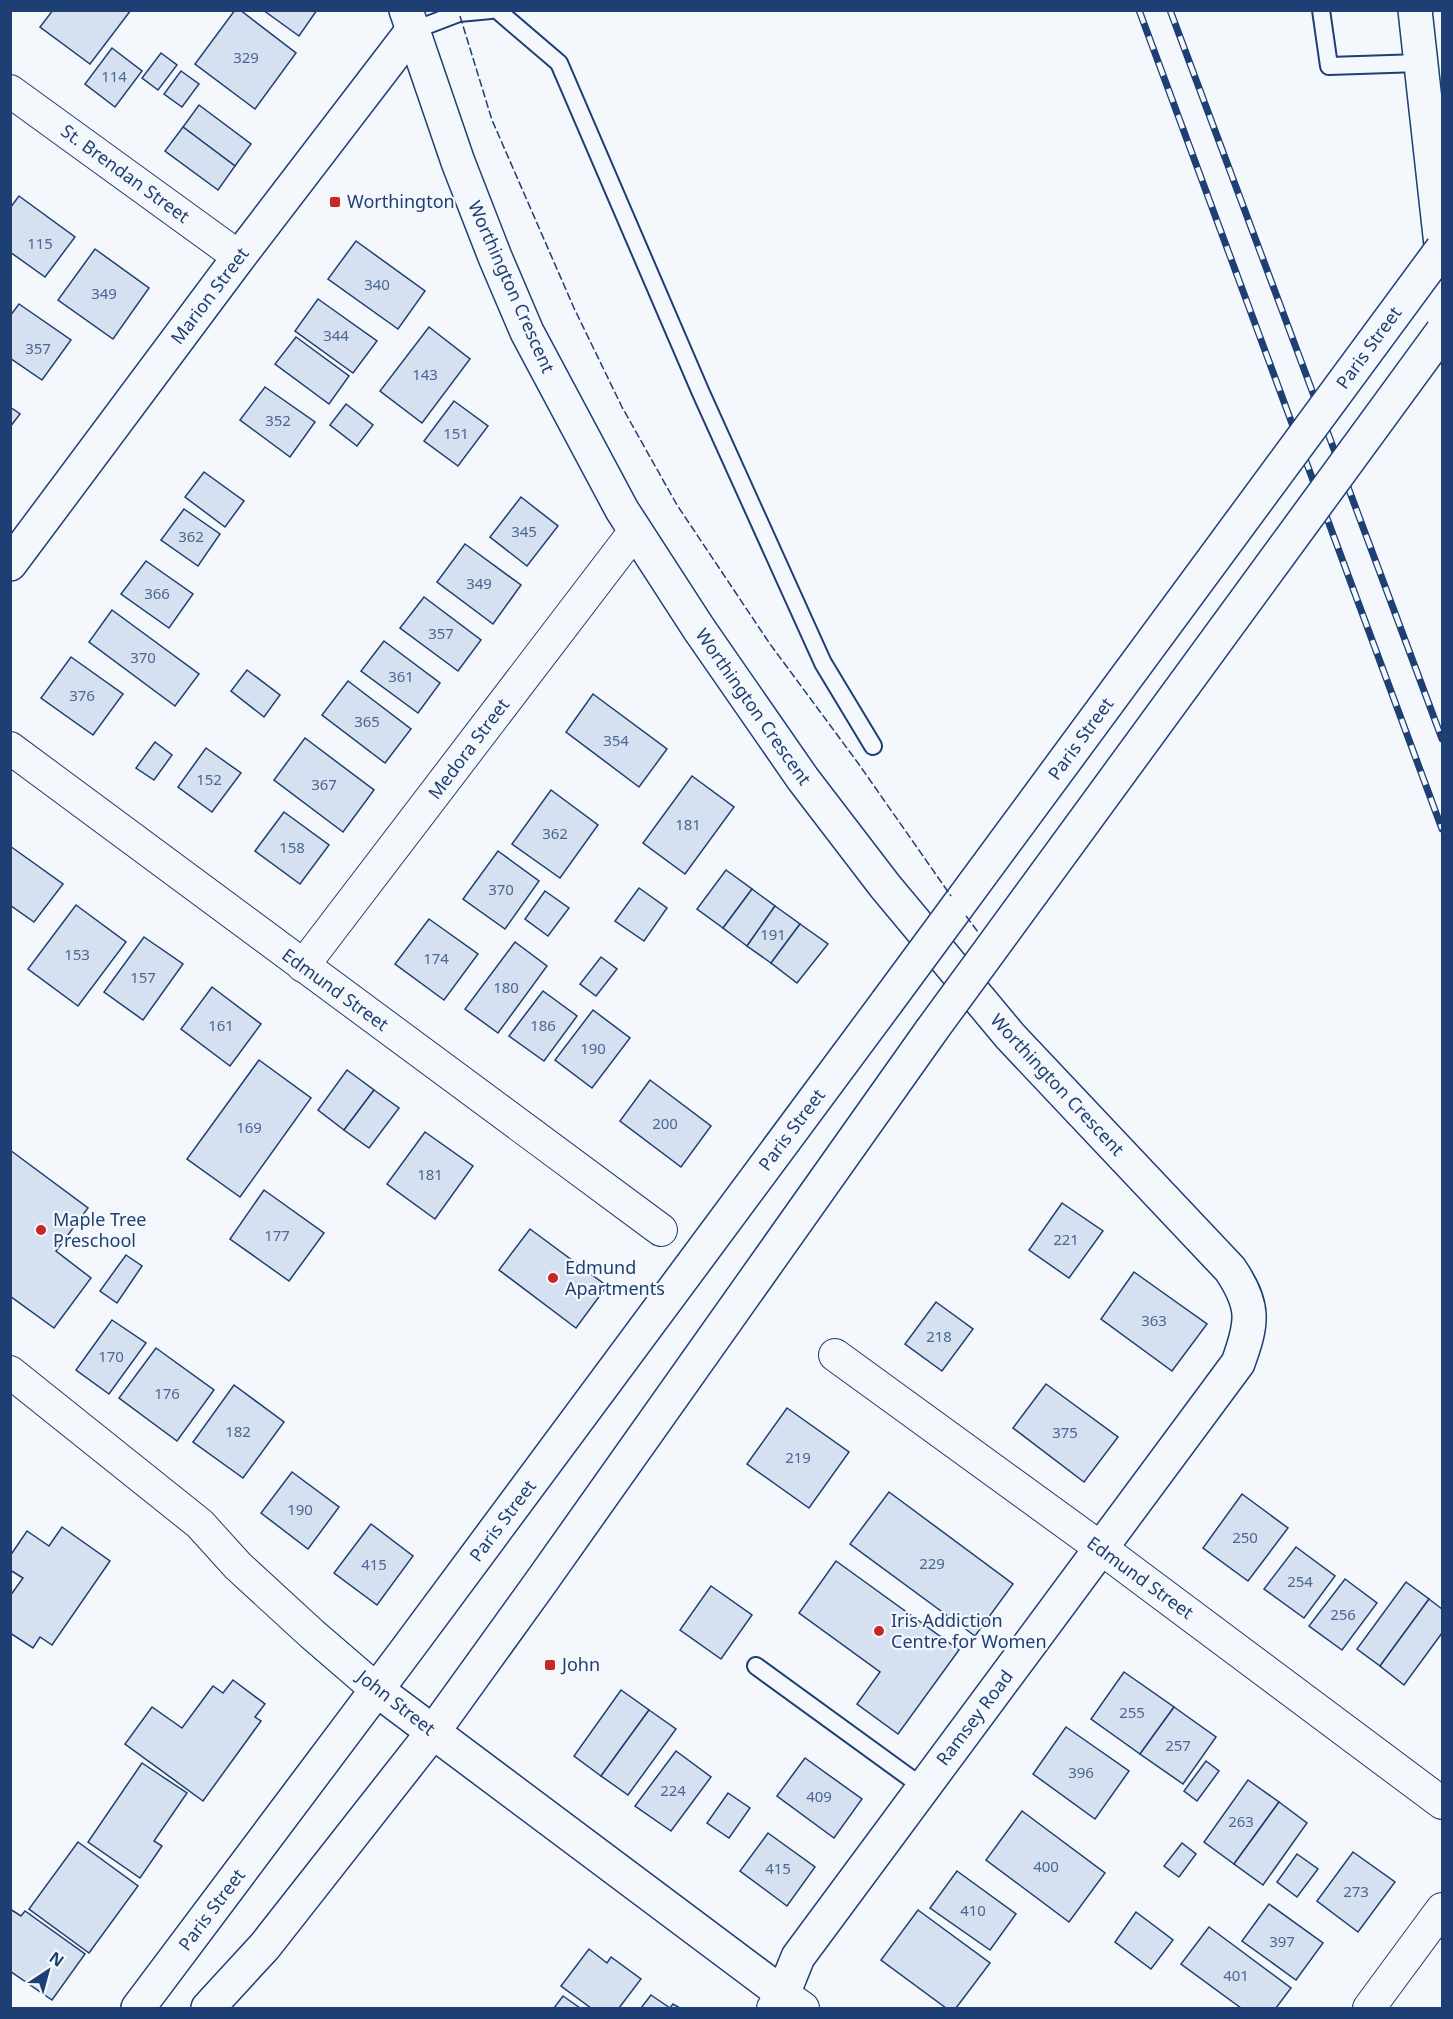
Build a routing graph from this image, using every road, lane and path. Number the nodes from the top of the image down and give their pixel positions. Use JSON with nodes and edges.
{"nodes":[{"id":1,"x":491,"y":10,"type":"edge"},
{"id":2,"x":497,"y":10,"type":"edge"},
{"id":3,"x":1321,"y":10,"type":"edge"},
{"id":4,"x":1415,"y":10,"type":"edge"},
{"id":5,"x":409,"y":21,"type":"edge"},
{"id":6,"x":1420,"y":63,"type":"junction"},
{"id":7,"x":10,"y":91,"type":"edge"},
{"id":8,"x":1435,"y":109,"type":"edge"},
{"id":9,"x":1443,"y":249,"type":"edge"},
{"id":10,"x":1443,"y":254,"type":"edge"},
{"id":11,"x":239,"y":257,"type":"junction"},
{"id":12,"x":1443,"y":332,"type":"edge"},
{"id":13,"x":635,"y":531,"type":"junction"},
{"id":14,"x":10,"y":564,"type":"edge"},
{"id":15,"x":873,"y":746,"type":"dead end"},
{"id":16,"x":10,"y":748,"type":"edge"},
{"id":17,"x":303,"y":966,"type":"junction"},
{"id":18,"x":661,"y":1230,"type":"dead end"},
{"id":19,"x":1249,"y":1307,"type":"joint"},
{"id":20,"x":836,"y":1354,"type":"dead end"},
{"id":21,"x":10,"y":1372,"type":"edge"},
{"id":22,"x":1102,"y":1549,"type":"junction"},
{"id":23,"x":756,"y":1666,"type":"dead end"},
{"id":24,"x":377,"y":1690,"type":"junction"},
{"id":25,"x":433,"y":1732,"type":"junction"},
{"id":26,"x":924,"y":1788,"type":"junction"},
{"id":27,"x":1443,"y":1803,"type":"edge"},
{"id":28,"x":1443,"y":1909,"type":"edge"},
{"id":29,"x":786,"y":2004,"type":"edge"},
{"id":30,"x":138,"y":2008,"type":"edge"},
{"id":31,"x":208,"y":2008,"type":"edge"},
{"id":32,"x":1369,"y":2008,"type":"edge"}],
"edges":[{"from":1,"to":5,"type":"lane"},
{"from":2,"to":15,"type":"lane"},
{"from":3,"to":6,"type":"lane"},
{"from":4,"to":6,"type":"main road"},
{"from":5,"to":11,"type":"main road","name":"Marion Street"},
{"from":5,"to":13,"type":"main road","name":"Worthington Crescent"},
{"from":6,"to":8,"type":"main road"},
{"from":7,"to":11,"type":"street","name":"St. Brendan Street"},
{"from":8,"to":10,"type":"main road"},
{"from":9,"to":24,"type":"main road","name":"Paris Street","bridge":true},
{"from":11,"to":14,"type":"main road","name":"Marion Street"},
{"from":12,"to":25,"type":"main road","bridge":true},
{"from":13,"to":17,"type":"street","name":"Medora Street"},
{"from":13,"to":19,"type":"main road","name":"Worthington Crescent"},
{"from":16,"to":17,"type":"street","name":"Edmund Street"},
{"from":17,"to":18,"type":"street","name":"Edmund Street"},
{"from":19,"to":22,"type":"main road","name":"Ramsey Road"},
{"from":20,"to":22,"type":"street","name":"Edmund Street"},
{"from":21,"to":24,"type":"street","name":"John Street"},
{"from":22,"to":26,"type":"main road","name":"Ramsey Road"},
{"from":22,"to":27,"type":"street","name":"Edmund Street"},
{"from":23,"to":26,"type":"lane"},
{"from":24,"to":25,"type":"main road","name":"John Street"},
{"from":24,"to":30,"type":"main road","name":"Paris Street"},
{"from":25,"to":29,"type":"main road","name":"John Street"},
{"from":25,"to":31,"type":"main road"},
{"from":26,"to":29,"type":"main road","name":"Ramsey Road"},
{"from":28,"to":32,"type":"street"}]}
